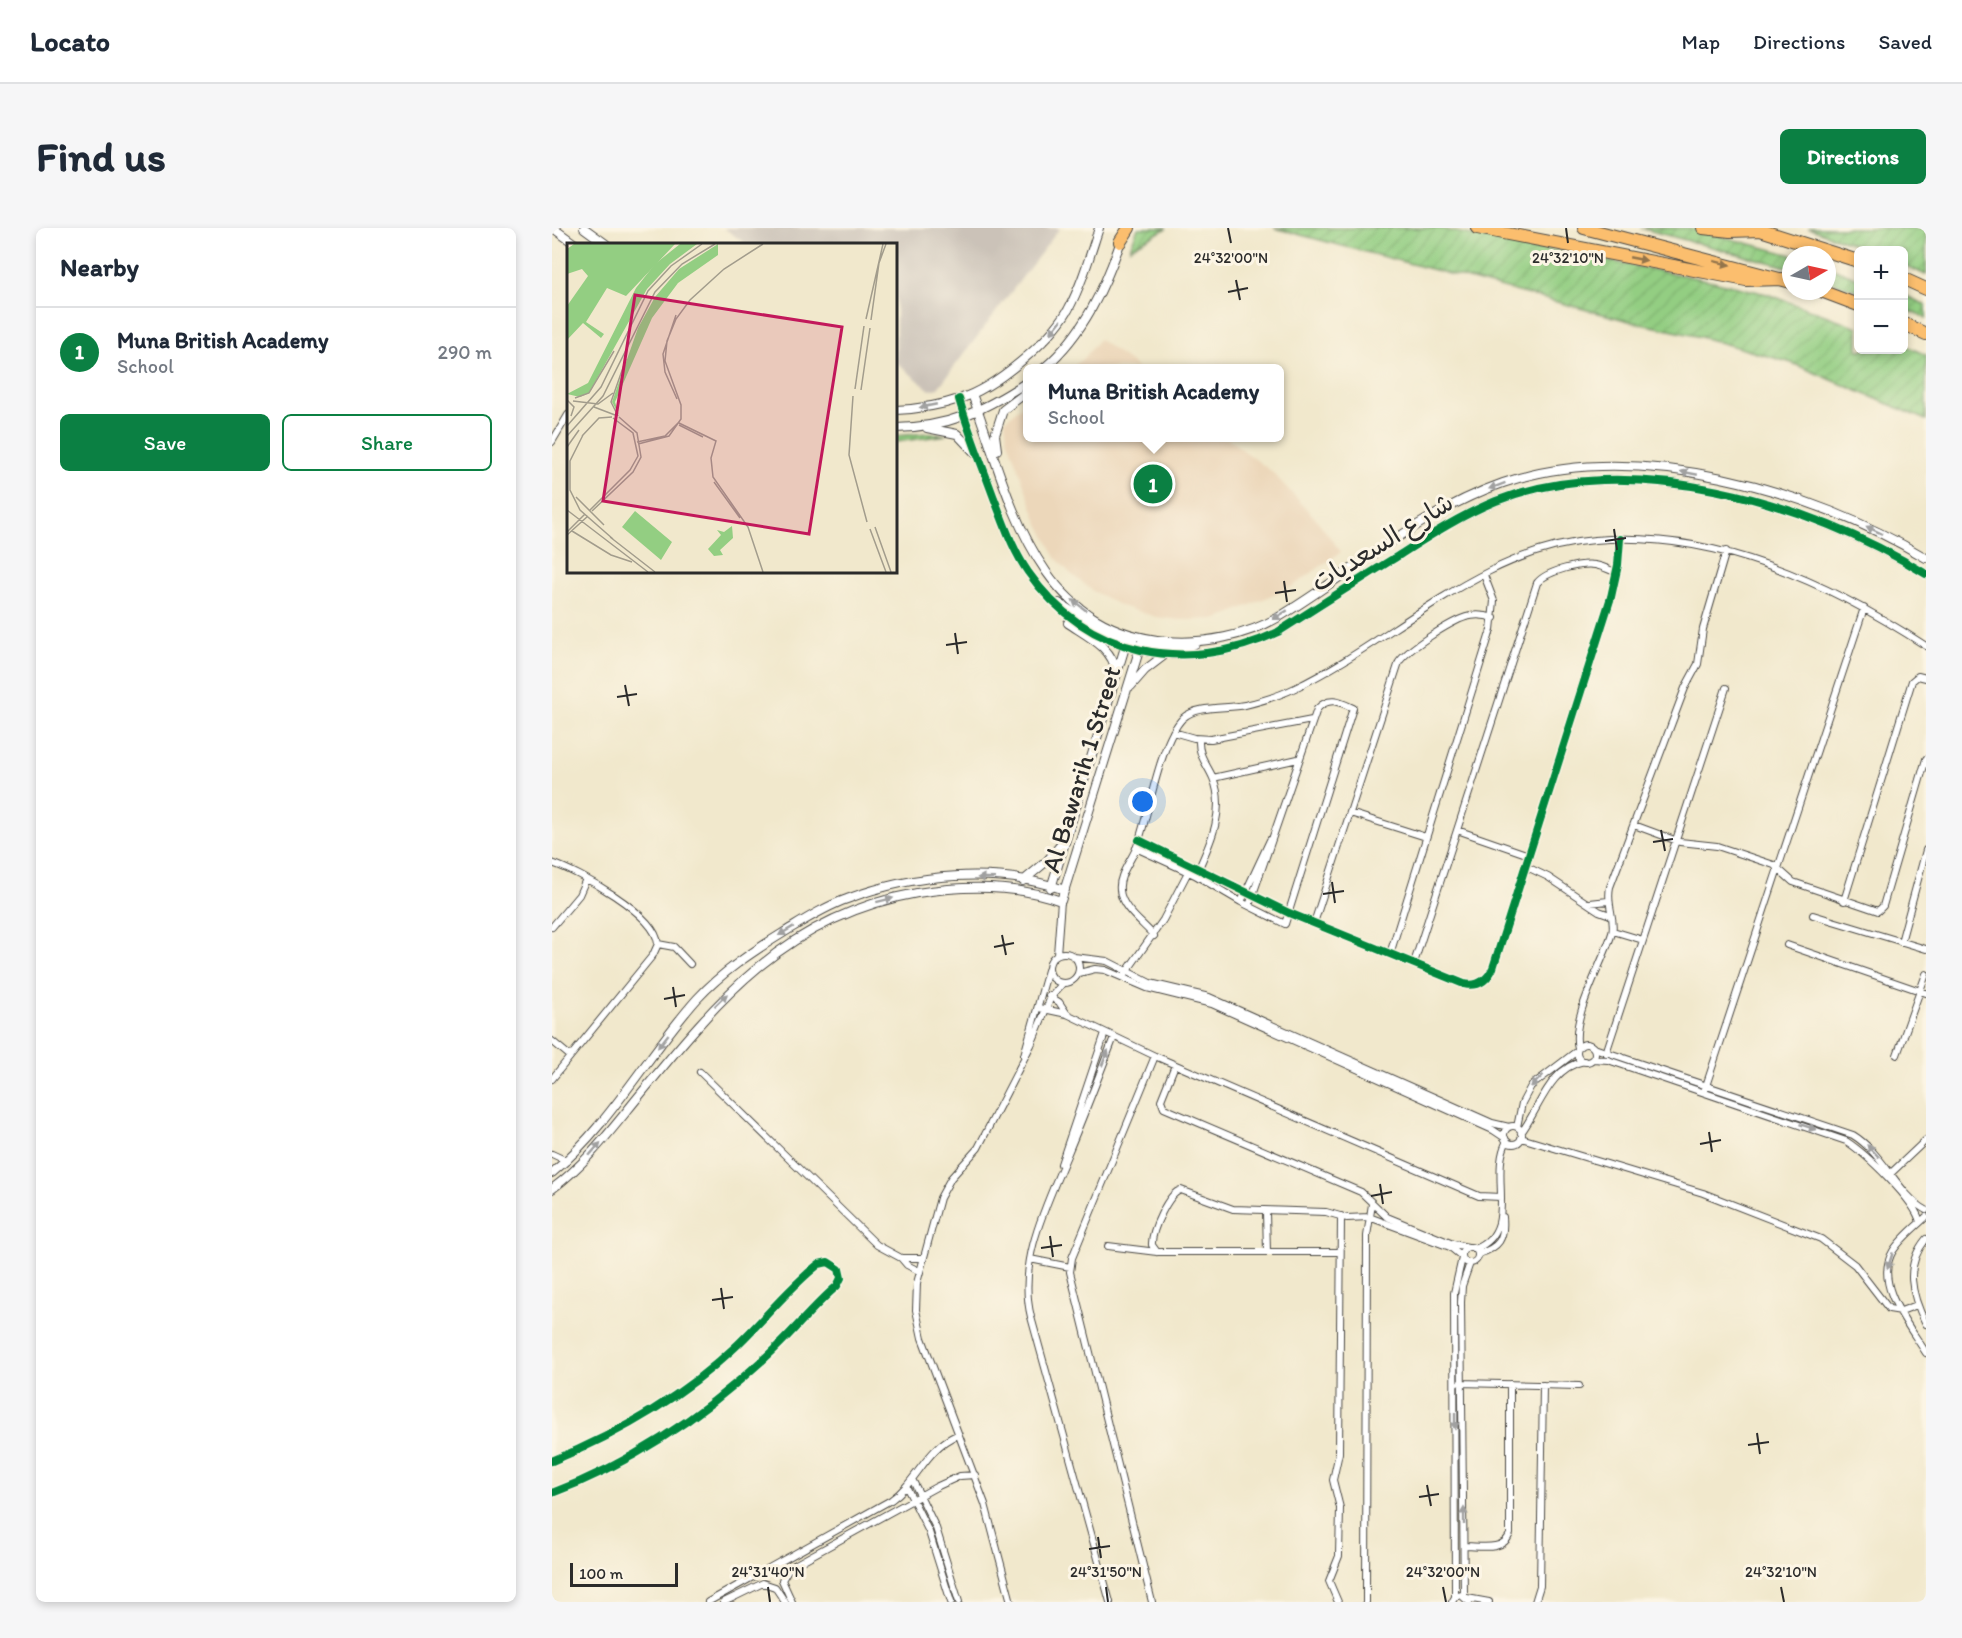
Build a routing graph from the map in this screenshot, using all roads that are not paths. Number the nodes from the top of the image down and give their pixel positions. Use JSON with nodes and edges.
{"nodes":[{"id":1,"x":553,"y":228,"type":"edge"},
{"id":2,"x":584,"y":228,"type":"edge"},
{"id":3,"x":1099,"y":228,"type":"edge"},
{"id":4,"x":1127,"y":228,"type":"edge"},
{"id":5,"x":1477,"y":228,"type":"edge"},
{"id":6,"x":1584,"y":228,"type":"edge"},
{"id":7,"x":1702,"y":228,"type":"edge"},
{"id":8,"x":1758,"y":229,"type":"edge"},
{"id":9,"x":1120,"y":242,"type":"joint"},
{"id":10,"x":574,"y":243,"type":"edge"},
{"id":11,"x":605,"y":243,"type":"edge"},
{"id":12,"x":1854,"y":260,"type":"edge"},
{"id":13,"x":1782,"y":279,"type":"edge"},
{"id":14,"x":1782,"y":280,"type":"edge"},
{"id":15,"x":1908,"y":281,"type":"edge"},
{"id":16,"x":1926,"y":289,"type":"edge"},
{"id":17,"x":1836,"y":297,"type":"edge"},
{"id":18,"x":1854,"y":303,"type":"edge"},
{"id":19,"x":1908,"y":326,"type":"edge"},
{"id":20,"x":1926,"y":334,"type":"edge"},
{"id":21,"x":1049,"y":364,"type":"edge"},
{"id":22,"x":1023,"y":384,"type":"edge"},
{"id":23,"x":972,"y":394,"type":"junction"},
{"id":24,"x":1023,"y":395,"type":"edge"},
{"id":25,"x":959,"y":399,"type":"junction"},
{"id":26,"x":897,"y":410,"type":"edge"},
{"id":27,"x":979,"y":412,"type":"junction"},
{"id":28,"x":567,"y":417,"type":"edge"},
{"id":29,"x":964,"y":417,"type":"junction"},
{"id":30,"x":914,"y":427,"type":"junction"},
{"id":31,"x":897,"y":428,"type":"edge"},
{"id":32,"x":552,"y":442,"type":"edge"},
{"id":33,"x":978,"y":455,"type":"junction"},
{"id":34,"x":1005,"y":484,"type":"junction"},
{"id":35,"x":1620,"y":539,"type":"junction"},
{"id":36,"x":1726,"y":551,"type":"junction"},
{"id":37,"x":1926,"y":558,"type":"edge"},
{"id":38,"x":1617,"y":573,"type":"junction"},
{"id":39,"x":1926,"y":574,"type":"edge"},
{"id":40,"x":1484,"y":575,"type":"junction"},
{"id":41,"x":1042,"y":592,"type":"junction"},
{"id":42,"x":1864,"y":608,"type":"junction"},
{"id":43,"x":1494,"y":618,"type":"junction"},
{"id":44,"x":1128,"y":641,"type":"junction"},
{"id":45,"x":1141,"y":644,"type":"junction"},
{"id":46,"x":1926,"y":646,"type":"edge"},
{"id":47,"x":1166,"y":654,"type":"junction"},
{"id":48,"x":1926,"y":678,"type":"edge"},
{"id":49,"x":1114,"y":682,"type":"junction"},
{"id":50,"x":1726,"y":688,"type":"dead end"},
{"id":51,"x":1128,"y":690,"type":"junction"},
{"id":52,"x":1312,"y":720,"type":"junction"},
{"id":53,"x":1173,"y":732,"type":"junction"},
{"id":54,"x":1199,"y":739,"type":"junction"},
{"id":55,"x":1298,"y":759,"type":"junction"},
{"id":56,"x":1926,"y":759,"type":"edge"},
{"id":57,"x":1213,"y":778,"type":"junction"},
{"id":58,"x":1350,"y":813,"type":"junction"},
{"id":59,"x":1634,"y":825,"type":"junction"},
{"id":60,"x":1457,"y":830,"type":"junction"},
{"id":61,"x":1426,"y":837,"type":"junction"},
{"id":62,"x":1067,"y":838,"type":"junction"},
{"id":63,"x":1273,"y":838,"type":"junction"},
{"id":64,"x":1139,"y":840,"type":"junction"},
{"id":65,"x":1676,"y":841,"type":"junction"},
{"id":66,"x":1136,"y":848,"type":"junction"},
{"id":67,"x":1926,"y":850,"type":"edge"},
{"id":68,"x":1529,"y":855,"type":"junction"},
{"id":69,"x":552,"y":863,"type":"edge"},
{"id":70,"x":1525,"y":866,"type":"junction"},
{"id":71,"x":1198,"y":868,"type":"junction"},
{"id":72,"x":1779,"y":869,"type":"junction"},
{"id":73,"x":1188,"y":872,"type":"junction"},
{"id":74,"x":1195,"y":875,"type":"junction"},
{"id":75,"x":586,"y":879,"type":"junction"},
{"id":76,"x":1023,"y":880,"type":"junction"},
{"id":77,"x":1052,"y":886,"type":"junction"},
{"id":78,"x":1065,"y":890,"type":"junction"},
{"id":79,"x":1246,"y":892,"type":"junction"},
{"id":80,"x":1048,"y":896,"type":"junction"},
{"id":81,"x":1253,"y":896,"type":"junction"},
{"id":82,"x":1061,"y":901,"type":"junction"},
{"id":83,"x":1608,"y":901,"type":"junction"},
{"id":84,"x":1844,"y":901,"type":"junction"},
{"id":85,"x":1241,"y":902,"type":"junction"},
{"id":86,"x":1590,"y":903,"type":"junction"},
{"id":87,"x":1249,"y":906,"type":"junction"},
{"id":88,"x":1289,"y":913,"type":"junction"},
{"id":89,"x":1610,"y":915,"type":"junction"},
{"id":90,"x":1813,"y":915,"type":"dead end"},
{"id":91,"x":1314,"y":923,"type":"junction"},
{"id":92,"x":552,"y":927,"type":"edge"},
{"id":93,"x":1613,"y":931,"type":"junction"},
{"id":94,"x":1154,"y":936,"type":"junction"},
{"id":95,"x":1643,"y":940,"type":"junction"},
{"id":96,"x":1901,"y":942,"type":"junction"},
{"id":97,"x":658,"y":944,"type":"junction"},
{"id":98,"x":1787,"y":945,"type":"dead end"},
{"id":99,"x":757,"y":949,"type":"junction"},
{"id":100,"x":1926,"y":949,"type":"edge"},
{"id":101,"x":1057,"y":954,"type":"junction"},
{"id":102,"x":1390,"y":954,"type":"junction"},
{"id":103,"x":1074,"y":957,"type":"junction"},
{"id":104,"x":766,"y":960,"type":"junction"},
{"id":105,"x":1414,"y":963,"type":"junction"},
{"id":106,"x":690,"y":964,"type":"dead end"},
{"id":107,"x":1048,"y":969,"type":"junction"},
{"id":108,"x":1079,"y":973,"type":"junction"},
{"id":109,"x":1125,"y":974,"type":"junction"},
{"id":110,"x":1926,"y":974,"type":"edge"},
{"id":111,"x":1062,"y":984,"type":"junction"},
{"id":112,"x":1043,"y":993,"type":"junction"},
{"id":113,"x":1923,"y":993,"type":"edge"},
{"id":114,"x":1052,"y":997,"type":"junction"},
{"id":115,"x":1042,"y":1009,"type":"junction"},
{"id":116,"x":1067,"y":1014,"type":"junction"},
{"id":117,"x":1105,"y":1033,"type":"junction"},
{"id":118,"x":1114,"y":1037,"type":"junction"},
{"id":119,"x":552,"y":1041,"type":"edge"},
{"id":120,"x":1594,"y":1048,"type":"junction"},
{"id":121,"x":1578,"y":1050,"type":"junction"},
{"id":122,"x":1606,"y":1053,"type":"junction"},
{"id":123,"x":1897,"y":1055,"type":"dead end"},
{"id":124,"x":570,"y":1056,"type":"junction"},
{"id":125,"x":1155,"y":1056,"type":"junction"},
{"id":126,"x":1593,"y":1059,"type":"junction"},
{"id":127,"x":1584,"y":1061,"type":"junction"},
{"id":128,"x":1176,"y":1065,"type":"junction"},
{"id":129,"x":1357,"y":1066,"type":"junction"},
{"id":130,"x":700,"y":1072,"type":"dead end"},
{"id":131,"x":1670,"y":1077,"type":"junction"},
{"id":132,"x":552,"y":1079,"type":"edge"},
{"id":133,"x":1085,"y":1088,"type":"junction"},
{"id":134,"x":1705,"y":1089,"type":"junction"},
{"id":135,"x":1092,"y":1091,"type":"junction"},
{"id":136,"x":1830,"y":1126,"type":"junction"},
{"id":137,"x":1517,"y":1131,"type":"junction"},
{"id":138,"x":1828,"y":1134,"type":"junction"},
{"id":139,"x":1072,"y":1135,"type":"junction"},
{"id":140,"x":1506,"y":1140,"type":"junction"},
{"id":141,"x":1926,"y":1140,"type":"edge"},
{"id":142,"x":552,"y":1154,"type":"edge"},
{"id":143,"x":567,"y":1161,"type":"junction"},
{"id":144,"x":552,"y":1173,"type":"edge"},
{"id":145,"x":1889,"y":1175,"type":"junction"},
{"id":146,"x":552,"y":1189,"type":"edge"},
{"id":147,"x":1501,"y":1197,"type":"junction"},
{"id":148,"x":1372,"y":1204,"type":"junction"},
{"id":149,"x":1926,"y":1210,"type":"edge"},
{"id":150,"x":1266,"y":1212,"type":"junction"},
{"id":151,"x":1341,"y":1216,"type":"junction"},
{"id":152,"x":1369,"y":1217,"type":"junction"},
{"id":153,"x":1923,"y":1219,"type":"edge"},
{"id":154,"x":1926,"y":1239,"type":"edge"},
{"id":155,"x":1108,"y":1246,"type":"dead end"},
{"id":156,"x":1474,"y":1250,"type":"junction"},
{"id":157,"x":1157,"y":1252,"type":"junction"},
{"id":158,"x":1268,"y":1252,"type":"junction"},
{"id":159,"x":1340,"y":1252,"type":"junction"},
{"id":160,"x":1462,"y":1257,"type":"junction"},
{"id":161,"x":901,"y":1258,"type":"junction"},
{"id":162,"x":923,"y":1258,"type":"junction"},
{"id":163,"x":1030,"y":1259,"type":"junction"},
{"id":164,"x":1470,"y":1263,"type":"junction"},
{"id":165,"x":1070,"y":1267,"type":"junction"},
{"id":166,"x":920,"y":1271,"type":"junction"},
{"id":167,"x":1917,"y":1305,"type":"junction"},
{"id":168,"x":1901,"y":1311,"type":"junction"},
{"id":169,"x":1926,"y":1324,"type":"edge"},
{"id":170,"x":1926,"y":1353,"type":"edge"},
{"id":171,"x":1455,"y":1383,"type":"junction"},
{"id":172,"x":1462,"y":1383,"type":"junction"},
{"id":173,"x":1510,"y":1384,"type":"junction"},
{"id":174,"x":1543,"y":1385,"type":"junction"},
{"id":175,"x":1580,"y":1386,"type":"dead end"},
{"id":176,"x":957,"y":1435,"type":"junction"},
{"id":177,"x":552,"y":1461,"type":"edge"},
{"id":178,"x":975,"y":1475,"type":"junction"},
{"id":179,"x":913,"y":1481,"type":"junction"},
{"id":180,"x":907,"y":1488,"type":"junction"},
{"id":181,"x":552,"y":1493,"type":"edge"},
{"id":182,"x":920,"y":1495,"type":"junction"},
{"id":183,"x":913,"y":1499,"type":"junction"},
{"id":184,"x":1464,"y":1546,"type":"junction"},
{"id":185,"x":1467,"y":1598,"type":"edge"},
{"id":186,"x":1453,"y":1599,"type":"edge"},
{"id":187,"x":727,"y":1601,"type":"edge"},
{"id":188,"x":708,"y":1602,"type":"edge"},
{"id":189,"x":785,"y":1602,"type":"edge"},
{"id":190,"x":792,"y":1602,"type":"edge"},
{"id":191,"x":951,"y":1602,"type":"edge"},
{"id":192,"x":959,"y":1602,"type":"edge"},
{"id":193,"x":1011,"y":1602,"type":"edge"},
{"id":194,"x":1110,"y":1602,"type":"edge"},
{"id":195,"x":1152,"y":1602,"type":"edge"},
{"id":196,"x":1338,"y":1602,"type":"edge"},
{"id":197,"x":1366,"y":1602,"type":"edge"},
{"id":198,"x":1489,"y":1602,"type":"edge"},
{"id":199,"x":1535,"y":1602,"type":"edge"}],
"edges":[{"from":1,"to":10,"type":"street"},
{"from":2,"to":11,"type":"street"},
{"from":3,"to":23,"type":"street","one_way":true},
{"from":4,"to":9,"type":"highway"},
{"from":5,"to":14,"type":"highway","one_way":true},
{"from":6,"to":13,"type":"highway","one_way":true},
{"from":7,"to":8,"type":"highway"},
{"from":8,"to":12,"type":"highway"},
{"from":9,"to":21,"type":"street"},
{"from":15,"to":16,"type":"highway"},
{"from":17,"to":18,"type":"highway"},
{"from":19,"to":20,"type":"highway"},
{"from":22,"to":27,"type":"street"},
{"from":23,"to":25,"type":"street"},
{"from":23,"to":27,"type":"street","name":"شارع السعديات"},
{"from":24,"to":34,"type":"street"},
{"from":25,"to":26,"type":"street","one_way":true},
{"from":25,"to":29,"type":"street","name":"شارع السعديات"},
{"from":27,"to":29,"type":"street"},
{"from":27,"to":34,"type":"street","name":"شارع السعديات"},
{"from":28,"to":32,"type":"street"},
{"from":29,"to":30,"type":"street"},
{"from":29,"to":33,"type":"street","name":"شارع السعديات"},
{"from":30,"to":31,"type":"street"},
{"from":30,"to":33,"type":"street"},
{"from":33,"to":41,"type":"street","name":"شارع السعديات"},
{"from":44,"to":34,"type":"street","name":"شارع السعديات","one_way":true},
{"from":35,"to":36,"type":"street"},
{"from":35,"to":38,"type":"street"},
{"from":35,"to":40,"type":"street"},
{"from":36,"to":42,"type":"street"},
{"from":36,"to":59,"type":"street"},
{"from":37,"to":45,"type":"street","name":"شارع السعديات","one_way":true},
{"from":38,"to":60,"type":"street"},
{"from":38,"to":68,"type":"street"},
{"from":39,"to":47,"type":"street","name":"شارع السعديات"},
{"from":40,"to":43,"type":"street"},
{"from":40,"to":53,"type":"street"},
{"from":41,"to":44,"type":"street","name":"شارع السعديات"},
{"from":41,"to":49,"type":"street"},
{"from":42,"to":46,"type":"street"},
{"from":42,"to":72,"type":"street"},
{"from":43,"to":58,"type":"street"},
{"from":43,"to":61,"type":"street"},
{"from":44,"to":45,"type":"street","name":"شارع السعديات"},
{"from":44,"to":45,"type":"street","name":"شارع السعديات"},
{"from":44,"to":49,"type":"street","name":"Al Bawarih 1 Street"},
{"from":45,"to":47,"type":"street","name":"شارع السعديات"},
{"from":45,"to":51,"type":"street","name":"Al Bawarih 1 Street"},
{"from":47,"to":51,"type":"street"},
{"from":48,"to":84,"type":"street"},
{"from":49,"to":62,"type":"street","name":"Al Bawarih 1 Street"},
{"from":50,"to":65,"type":"street"},
{"from":51,"to":78,"type":"street","name":"Al Bawarih 1 Street"},
{"from":52,"to":54,"type":"street"},
{"from":52,"to":55,"type":"street"},
{"from":52,"to":88,"type":"street"},
{"from":53,"to":54,"type":"street"},
{"from":53,"to":64,"type":"street"},
{"from":54,"to":57,"type":"street"},
{"from":55,"to":57,"type":"street"},
{"from":55,"to":63,"type":"street"},
{"from":56,"to":84,"type":"street"},
{"from":57,"to":71,"type":"street"},
{"from":58,"to":61,"type":"street"},
{"from":58,"to":91,"type":"street"},
{"from":59,"to":65,"type":"street"},
{"from":59,"to":83,"type":"street"},
{"from":60,"to":68,"type":"street"},
{"from":60,"to":105,"type":"street"},
{"from":61,"to":102,"type":"street"},
{"from":62,"to":76,"type":"street"},
{"from":62,"to":77,"type":"street","name":"Al Bawarih 1 Street"},
{"from":63,"to":79,"type":"street"},
{"from":63,"to":81,"type":"street"},
{"from":64,"to":66,"type":"street"},
{"from":64,"to":71,"type":"street"},
{"from":65,"to":72,"type":"street"},
{"from":65,"to":95,"type":"street"},
{"from":66,"to":73,"type":"street"},
{"from":66,"to":94,"type":"street"},
{"from":67,"to":96,"type":"street"},
{"from":68,"to":70,"type":"street"},
{"from":69,"to":75,"type":"street"},
{"from":70,"to":86,"type":"street"},
{"from":70,"to":105,"type":"street"},
{"from":71,"to":74,"type":"street"},
{"from":71,"to":79,"type":"street"},
{"from":72,"to":84,"type":"street"},
{"from":72,"to":134,"type":"street"},
{"from":73,"to":74,"type":"street"},
{"from":73,"to":94,"type":"street"},
{"from":74,"to":85,"type":"street"},
{"from":75,"to":92,"type":"street"},
{"from":75,"to":97,"type":"street"},
{"from":76,"to":77,"type":"street"},
{"from":76,"to":99,"type":"street","one_way":true},
{"from":77,"to":78,"type":"street"},
{"from":77,"to":80,"type":"street","name":"Al Bawarih 1 Street"},
{"from":78,"to":82,"type":"street","name":"Al Bawarih 1 Street"},
{"from":79,"to":81,"type":"street"},
{"from":79,"to":85,"type":"street"},
{"from":80,"to":82,"type":"street"},
{"from":104,"to":80,"type":"street","one_way":true},
{"from":81,"to":87,"type":"street"},
{"from":81,"to":88,"type":"street"},
{"from":82,"to":101,"type":"street"},
{"from":83,"to":86,"type":"street"},
{"from":83,"to":89,"type":"street"},
{"from":85,"to":87,"type":"street"},
{"from":86,"to":89,"type":"street"},
{"from":87,"to":88,"type":"street"},
{"from":88,"to":91,"type":"street"},
{"from":89,"to":93,"type":"street"},
{"from":90,"to":96,"type":"street"},
{"from":91,"to":102,"type":"street"},
{"from":93,"to":95,"type":"street"},
{"from":93,"to":121,"type":"street"},
{"from":94,"to":109,"type":"street"},
{"from":95,"to":122,"type":"street"},
{"from":96,"to":100,"type":"street"},
{"from":97,"to":106,"type":"street"},
{"from":97,"to":124,"type":"street"},
{"from":98,"to":113,"type":"street"},
{"from":99,"to":104,"type":"street"},
{"from":99,"to":143,"type":"street","one_way":true},
{"from":101,"to":103,"type":"street"},
{"from":101,"to":107,"type":"street"},
{"from":102,"to":105,"type":"street"},
{"from":103,"to":108,"type":"street"},
{"from":103,"to":109,"type":"street"},
{"from":146,"to":104,"type":"street","one_way":true},
{"from":107,"to":111,"type":"street"},
{"from":107,"to":112,"type":"street"},
{"from":108,"to":109,"type":"street"},
{"from":108,"to":111,"type":"street"},
{"from":109,"to":129,"type":"street"},
{"from":110,"to":113,"type":"street"},
{"from":111,"to":114,"type":"street"},
{"from":112,"to":114,"type":"street"},
{"from":112,"to":115,"type":"street"},
{"from":113,"to":123,"type":"street"},
{"from":114,"to":115,"type":"street"},
{"from":114,"to":116,"type":"street"},
{"from":115,"to":116,"type":"street"},
{"from":115,"to":162,"type":"street"},
{"from":116,"to":117,"type":"street"},
{"from":117,"to":118,"type":"street"},
{"from":117,"to":133,"type":"street"},
{"from":118,"to":125,"type":"street"},
{"from":135,"to":118,"type":"street","one_way":true},
{"from":119,"to":124,"type":"street"},
{"from":120,"to":121,"type":"street"},
{"from":120,"to":122,"type":"street"},
{"from":120,"to":126,"type":"street"},
{"from":121,"to":127,"type":"street"},
{"from":121,"to":137,"type":"street","one_way":true},
{"from":122,"to":131,"type":"street"},
{"from":124,"to":132,"type":"street"},
{"from":125,"to":128,"type":"street"},
{"from":125,"to":165,"type":"street"},
{"from":126,"to":127,"type":"street"},
{"from":126,"to":131,"type":"street"},
{"from":127,"to":137,"type":"street"},
{"from":128,"to":147,"type":"street"},
{"from":128,"to":148,"type":"street"},
{"from":129,"to":137,"type":"street"},
{"from":129,"to":140,"type":"street"},
{"from":130,"to":161,"type":"street"},
{"from":131,"to":134,"type":"street"},
{"from":133,"to":135,"type":"street"},
{"from":133,"to":139,"type":"street"},
{"from":134,"to":136,"type":"street"},
{"from":134,"to":138,"type":"street","one_way":true},
{"from":135,"to":139,"type":"street"},
{"from":136,"to":138,"type":"street"},
{"from":145,"to":136,"type":"street","one_way":true},
{"from":137,"to":140,"type":"street"},
{"from":137,"to":140,"type":"street"},
{"from":137,"to":168,"type":"street"},
{"from":138,"to":145,"type":"street"},
{"from":139,"to":163,"type":"street"},
{"from":140,"to":147,"type":"street"},
{"from":141,"to":145,"type":"street"},
{"from":142,"to":143,"type":"street"},
{"from":143,"to":144,"type":"street"},
{"from":145,"to":149,"type":"street"},
{"from":145,"to":153,"type":"street"},
{"from":147,"to":156,"type":"street"},
{"from":148,"to":152,"type":"street"},
{"from":148,"to":156,"type":"street"},
{"from":150,"to":151,"type":"street"},
{"from":150,"to":157,"type":"street"},
{"from":150,"to":158,"type":"street"},
{"from":151,"to":152,"type":"street"},
{"from":151,"to":159,"type":"street"},
{"from":152,"to":160,"type":"street"},
{"from":152,"to":197,"type":"street"},
{"from":153,"to":168,"type":"street","one_way":true},
{"from":154,"to":167,"type":"street"},
{"from":155,"to":157,"type":"street"},
{"from":156,"to":160,"type":"street"},
{"from":156,"to":164,"type":"street"},
{"from":157,"to":158,"type":"street"},
{"from":158,"to":159,"type":"street"},
{"from":159,"to":196,"type":"street"},
{"from":160,"to":164,"type":"street"},
{"from":160,"to":171,"type":"street"},
{"from":161,"to":162,"type":"street"},
{"from":161,"to":166,"type":"street"},
{"from":162,"to":166,"type":"street"},
{"from":163,"to":165,"type":"street"},
{"from":163,"to":194,"type":"street"},
{"from":164,"to":172,"type":"street"},
{"from":165,"to":195,"type":"street"},
{"from":166,"to":176,"type":"street"},
{"from":167,"to":168,"type":"street"},
{"from":167,"to":169,"type":"street"},
{"from":168,"to":170,"type":"street"},
{"from":171,"to":172,"type":"street"},
{"from":171,"to":186,"type":"street","one_way":true},
{"from":172,"to":173,"type":"street"},
{"from":184,"to":172,"type":"street","one_way":true},
{"from":173,"to":174,"type":"street"},
{"from":173,"to":184,"type":"street"},
{"from":174,"to":175,"type":"street"},
{"from":174,"to":199,"type":"street"},
{"from":176,"to":178,"type":"street"},
{"from":176,"to":179,"type":"street"},
{"from":177,"to":181,"type":"street"},
{"from":178,"to":182,"type":"street"},
{"from":178,"to":193,"type":"street"},
{"from":179,"to":180,"type":"street"},
{"from":179,"to":182,"type":"street"},
{"from":180,"to":183,"type":"street"},
{"from":180,"to":188,"type":"street"},
{"from":182,"to":183,"type":"street"},
{"from":182,"to":192,"type":"street"},
{"from":183,"to":190,"type":"street"},
{"from":183,"to":191,"type":"street"},
{"from":184,"to":185,"type":"street"},
{"from":185,"to":186,"type":"street"},
{"from":185,"to":198,"type":"street"},
{"from":187,"to":189,"type":"street"}]}
